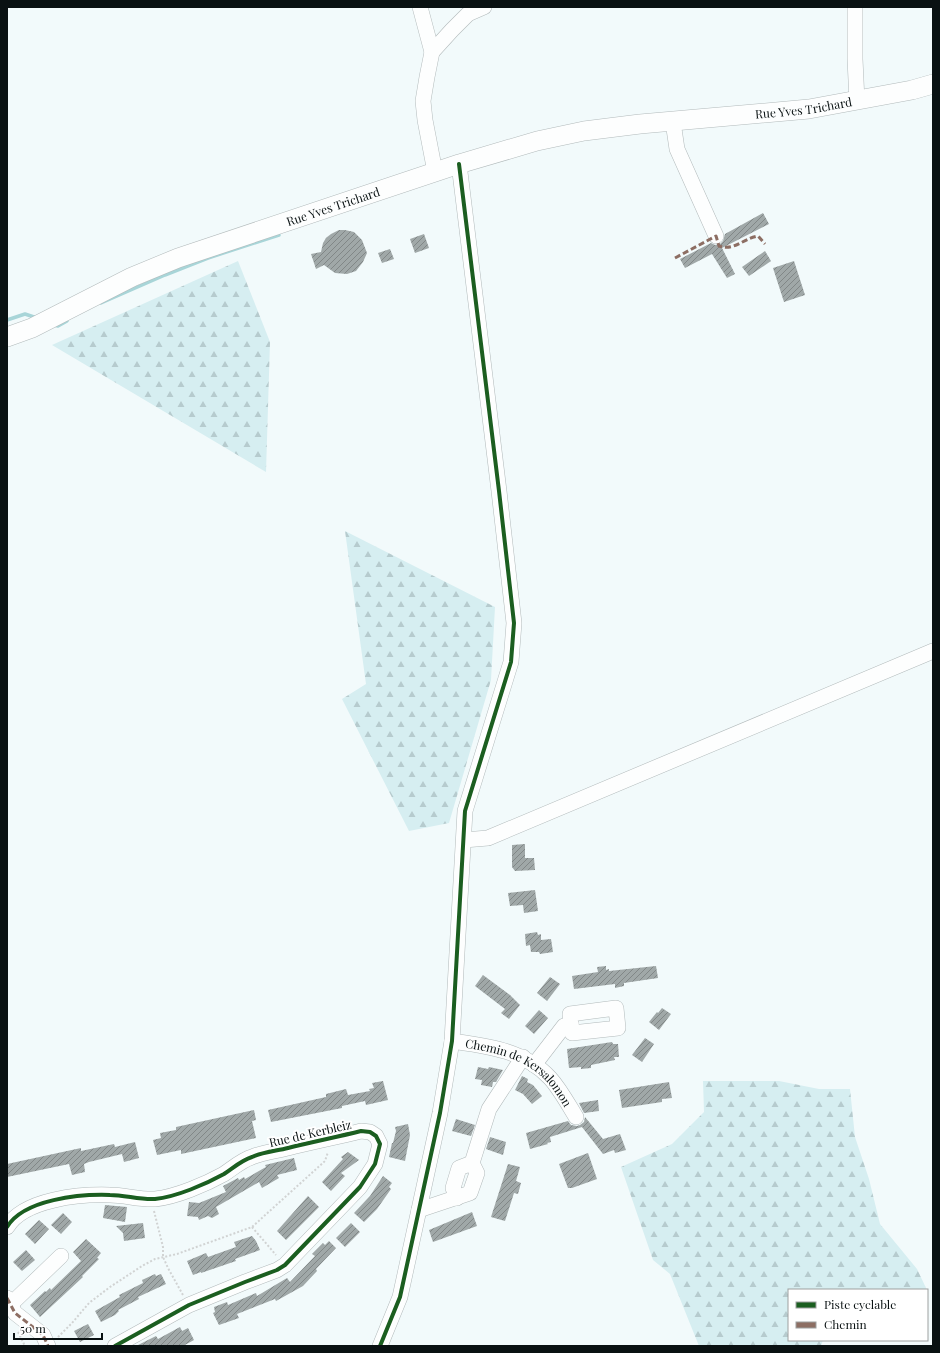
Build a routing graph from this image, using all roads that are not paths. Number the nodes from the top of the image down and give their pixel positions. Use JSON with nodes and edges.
{"nodes":[{"id":1,"x":420,"y":7,"type":"edge"},
{"id":2,"x":484,"y":7,"type":"edge"},
{"id":3,"x":855,"y":7,"type":"edge"},
{"id":4,"x":432,"y":52,"type":"junction"},
{"id":5,"x":933,"y":84,"type":"edge"},
{"id":6,"x":857,"y":101,"type":"junction"},
{"id":7,"x":673,"y":122,"type":"junction"},
{"id":8,"x":459,"y":164,"type":"junction"},
{"id":9,"x":435,"y":172,"type":"junction"},
{"id":10,"x":716,"y":236,"type":"dead end"},
{"id":11,"x":7,"y":337,"type":"edge"},
{"id":12,"x":933,"y":651,"type":"edge"},
{"id":13,"x":464,"y":840,"type":"junction"},
{"id":14,"x":571,"y":1024,"type":"dead end"},
{"id":15,"x":452,"y":1041,"type":"junction"},
{"id":16,"x":528,"y":1061,"type":"junction"},
{"id":17,"x":576,"y":1116,"type":"dead end"},
{"id":18,"x":419,"y":1210,"type":"junction"},
{"id":19,"x":7,"y":1227,"type":"edge"},
{"id":20,"x":61,"y":1256,"type":"dead end"},
{"id":21,"x":9,"y":1301,"type":"edge"},
{"id":22,"x":47,"y":1344,"type":"edge"},
{"id":23,"x":115,"y":1346,"type":"edge"},
{"id":24,"x":380,"y":1346,"type":"edge"}],
"edges":[{"from":1,"to":4,"type":"street"},
{"from":2,"to":4,"type":"street"},
{"from":3,"to":6,"type":"street"},
{"from":4,"to":9,"type":"street"},
{"from":5,"to":6,"type":"main road","name":"Rue Yves Trichard"},
{"from":6,"to":7,"type":"main road","name":"Rue Yves Trichard"},
{"from":7,"to":8,"type":"main road","name":"Rue Yves Trichard"},
{"from":7,"to":10,"type":"street"},
{"from":8,"to":9,"type":"main road","name":"Rue Yves Trichard"},
{"from":8,"to":13,"type":"street"},
{"from":9,"to":11,"type":"main road","name":"Rue Yves Trichard"},
{"from":12,"to":13,"type":"street"},
{"from":13,"to":15,"type":"street"},
{"from":14,"to":16,"type":"street"},
{"from":15,"to":16,"type":"street","name":"Chemin de Kersalomon"},
{"from":15,"to":18,"type":"street"},
{"from":16,"to":17,"type":"street","name":"Chemin de Kersalomon"},
{"from":16,"to":18,"type":"street"},
{"from":18,"to":24,"type":"street"},
{"from":19,"to":23,"type":"street","name":"Rue de Kerbleiz"},
{"from":20,"to":21,"type":"street"},
{"from":21,"to":22,"type":"street"}]}
